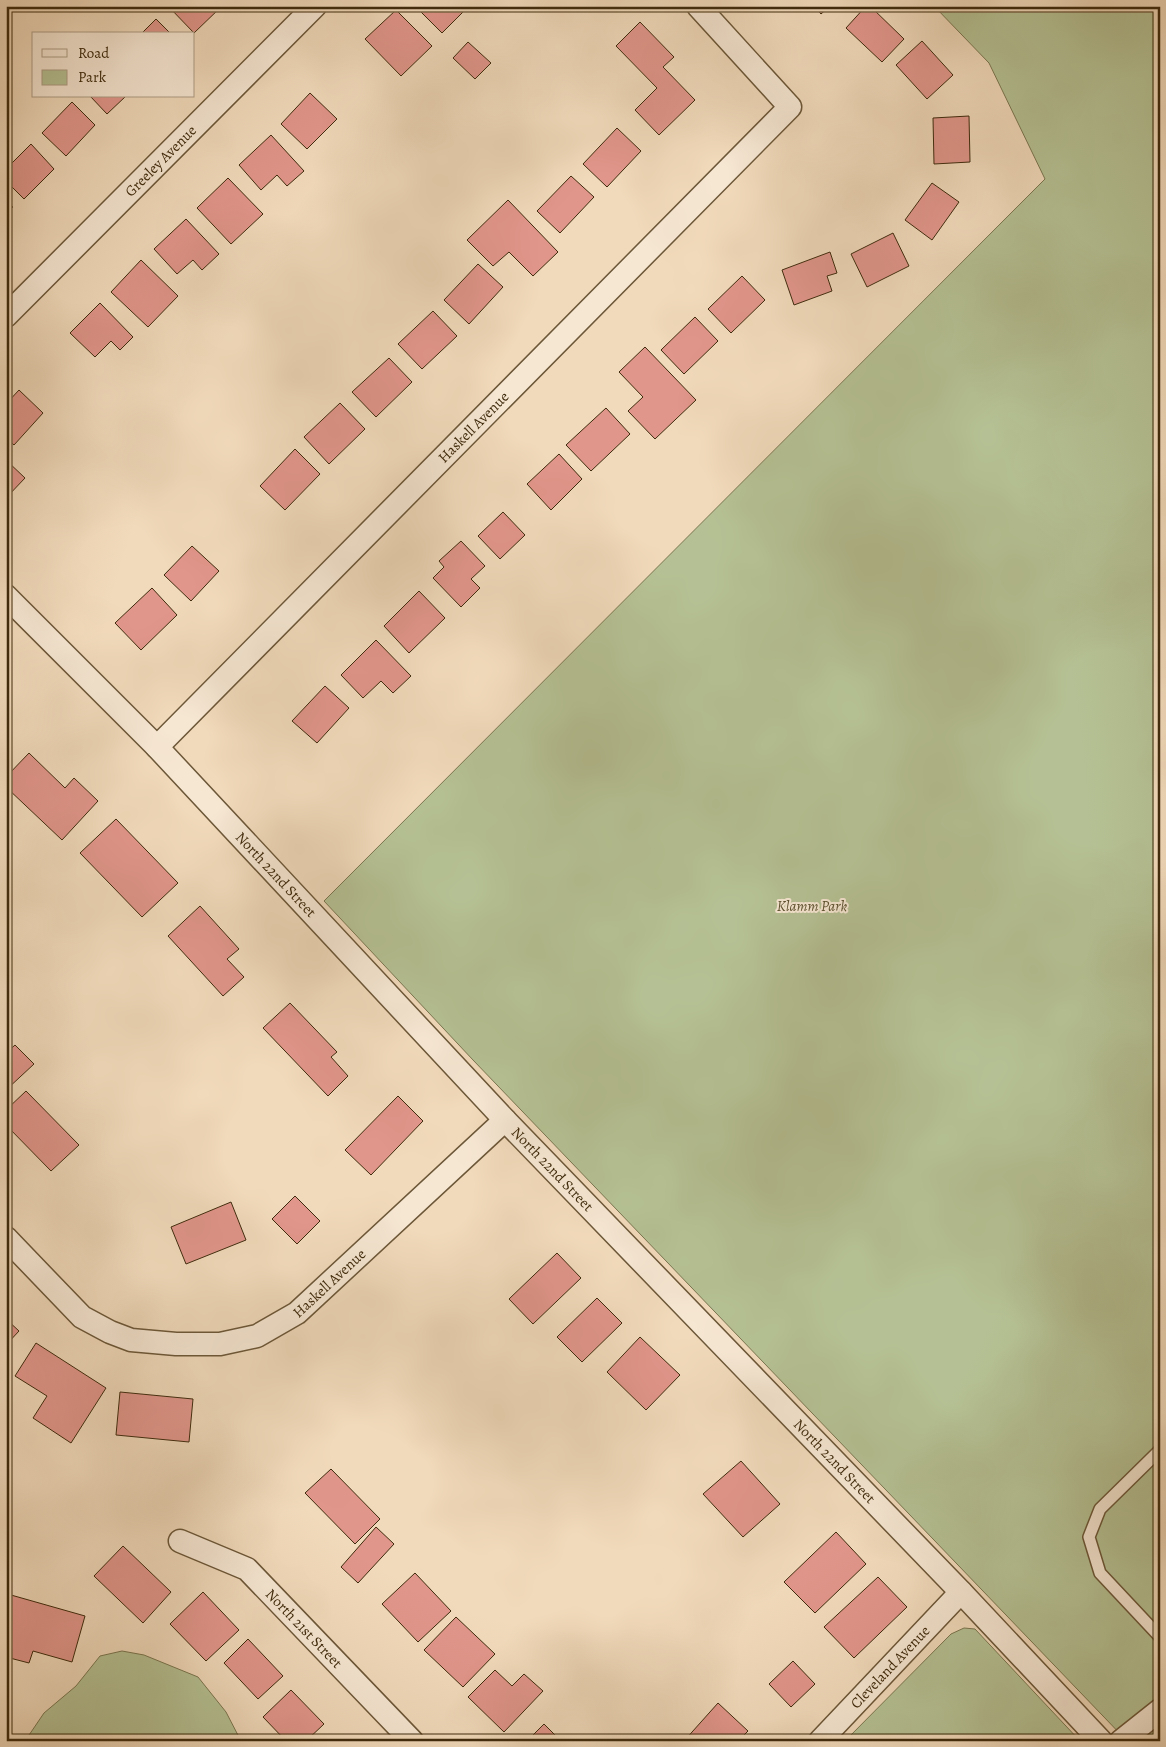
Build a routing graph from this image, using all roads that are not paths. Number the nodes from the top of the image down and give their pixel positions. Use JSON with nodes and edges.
{"nodes":[{"id":1,"x":315,"y":6,"type":"edge"},
{"id":2,"x":698,"y":6,"type":"edge"},
{"id":3,"x":6,"y":316,"type":"edge"},
{"id":4,"x":6,"y":596,"type":"edge"},
{"id":5,"x":158,"y":748,"type":"junction"},
{"id":6,"x":505,"y":1120,"type":"junction"},
{"id":7,"x":6,"y":1238,"type":"edge"},
{"id":8,"x":1160,"y":1450,"type":"edge"},
{"id":9,"x":180,"y":1541,"type":"dead end"},
{"id":10,"x":961,"y":1592,"type":"junction"},
{"id":11,"x":1160,"y":1637,"type":"edge"},
{"id":12,"x":1160,"y":1710,"type":"edge"},
{"id":13,"x":412,"y":1741,"type":"edge"},
{"id":14,"x":820,"y":1741,"type":"edge"},
{"id":15,"x":1101,"y":1741,"type":"edge"},
{"id":16,"x":1122,"y":1741,"type":"edge"}],
"edges":[{"from":1,"to":3,"type":"street","name":"Greeley Avenue"},
{"from":2,"to":5,"type":"street","name":"Haskell Avenue"},
{"from":4,"to":5,"type":"street","name":"North 22nd Street"},
{"from":5,"to":6,"type":"street","name":"North 22nd Street"},
{"from":6,"to":7,"type":"street","name":"Haskell Avenue"},
{"from":6,"to":10,"type":"street","name":"North 22nd Street"},
{"from":8,"to":11,"type":"lane"},
{"from":9,"to":13,"type":"street","name":"North 21st Street"},
{"from":10,"to":14,"type":"street","name":"Cleveland Avenue"},
{"from":10,"to":15,"type":"street","name":"North 22nd Street"},
{"from":12,"to":16,"type":"street"}]}
